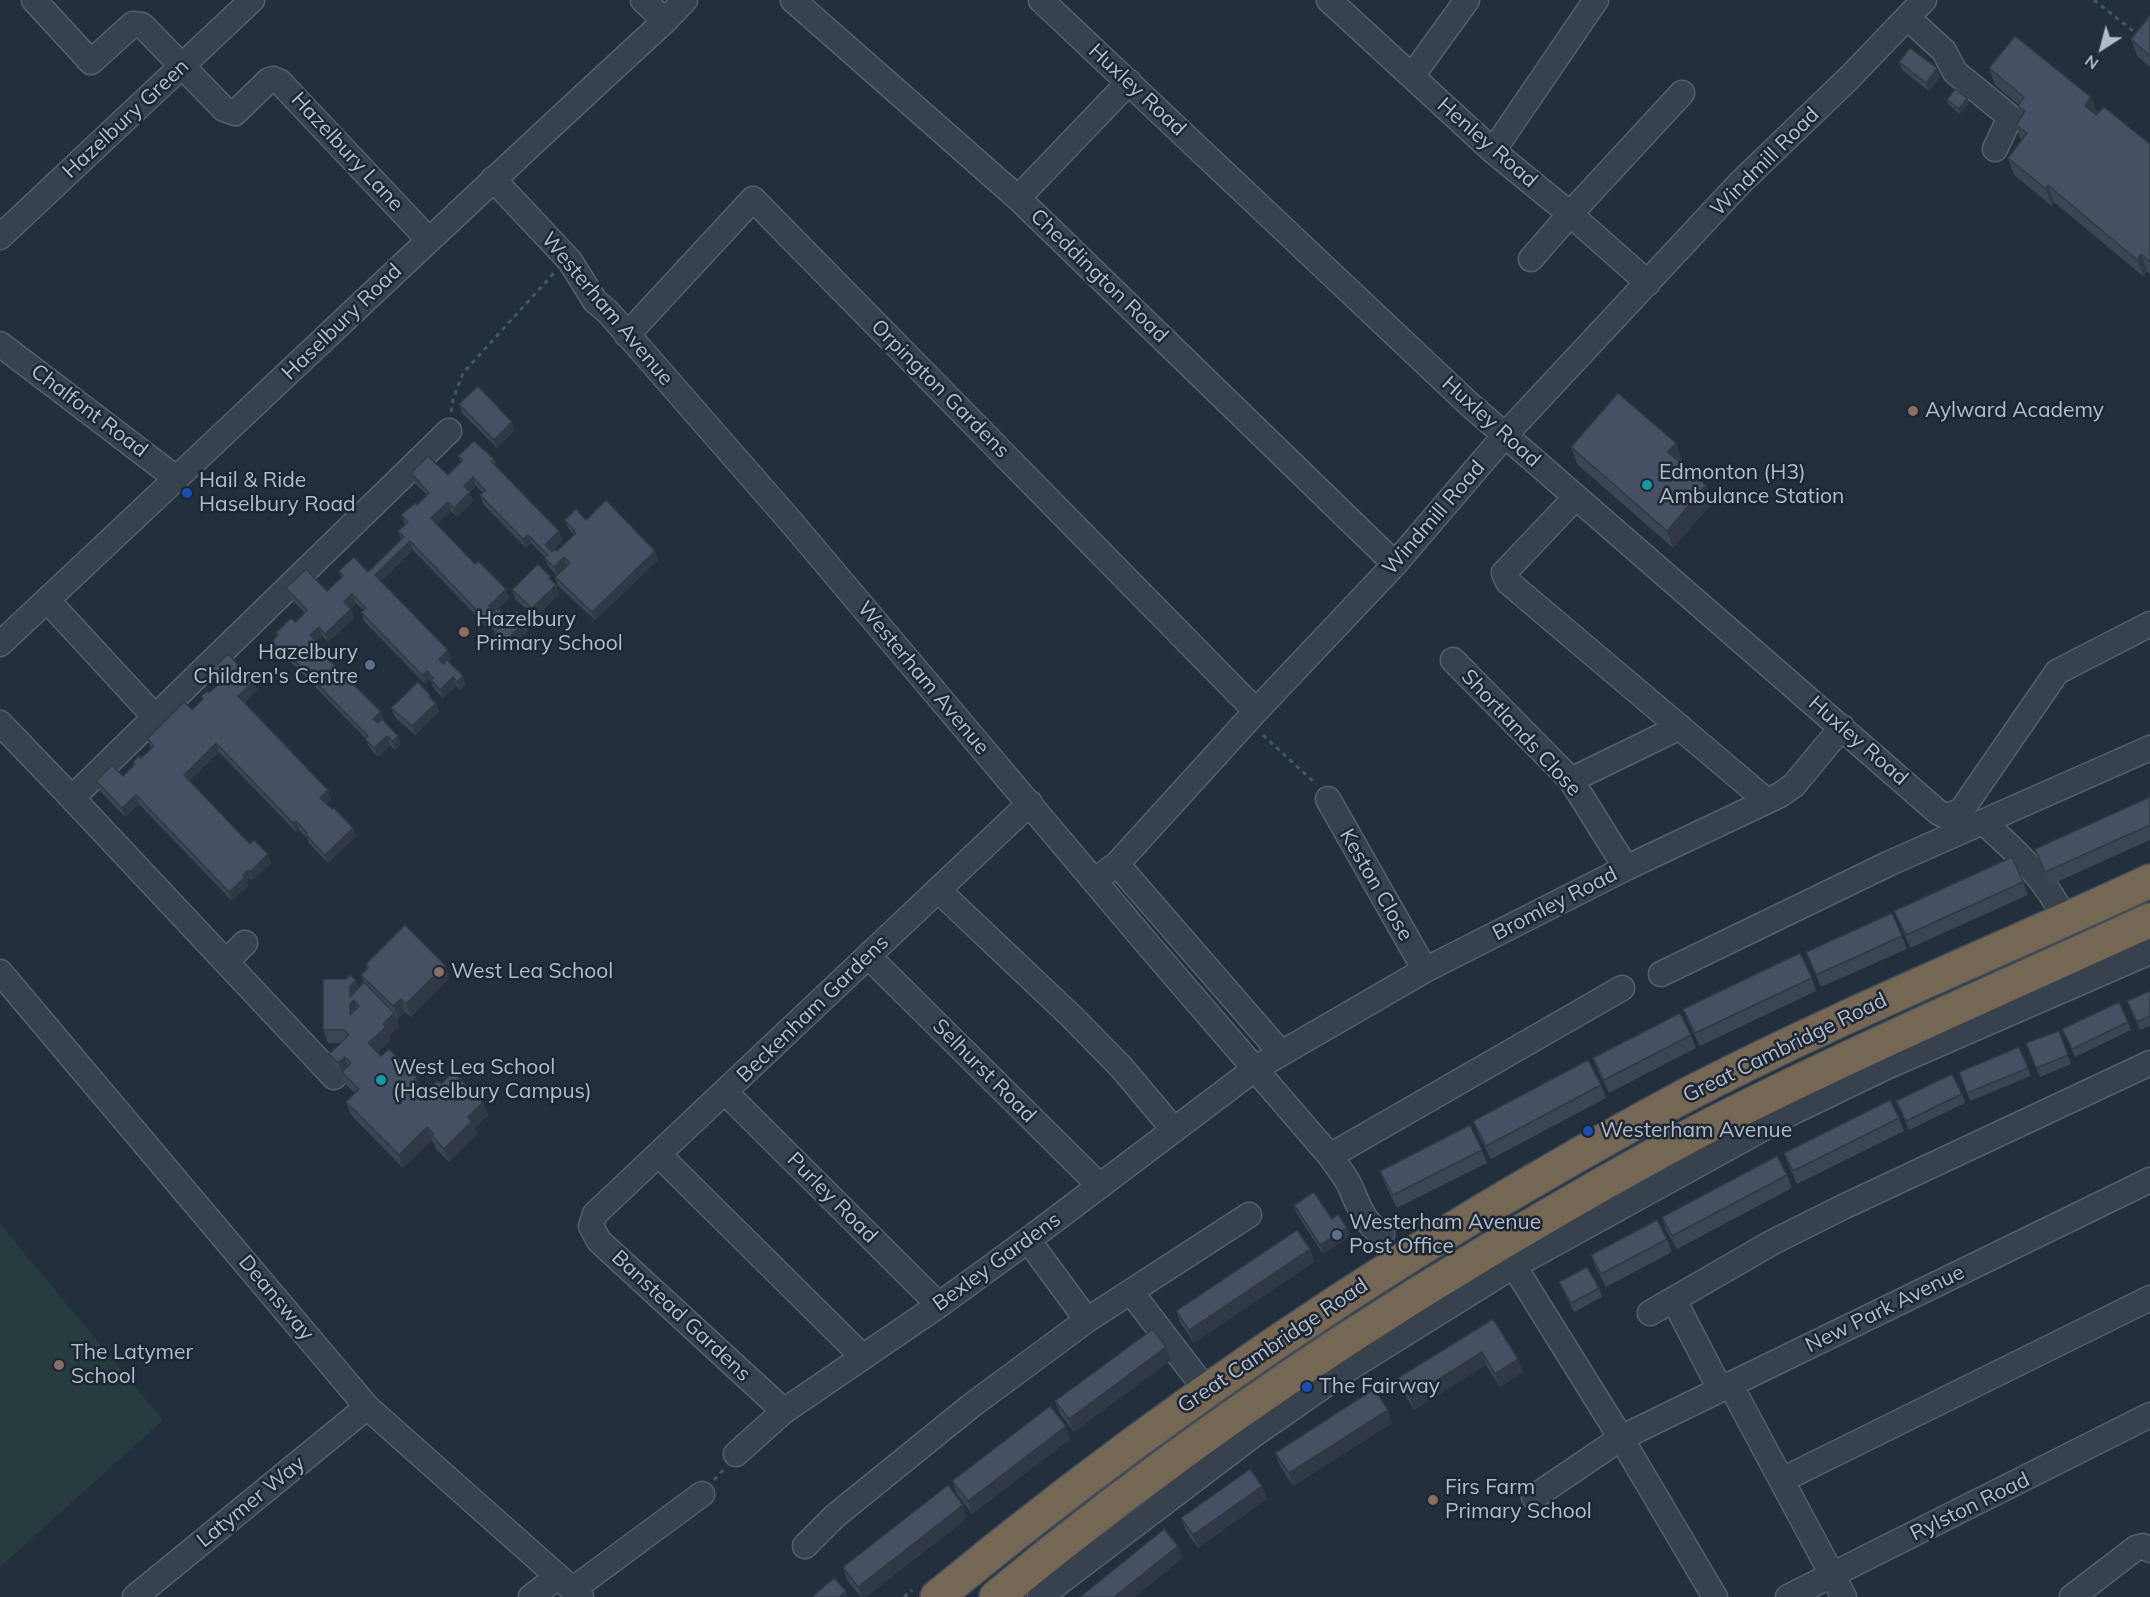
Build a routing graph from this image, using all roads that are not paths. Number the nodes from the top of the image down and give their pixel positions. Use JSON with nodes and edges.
{"nodes":[{"id":1,"x":34,"y":0,"type":"edge"},
{"id":2,"x":252,"y":0,"type":"edge"},
{"id":3,"x":643,"y":0,"type":"edge"},
{"id":4,"x":685,"y":0,"type":"edge"},
{"id":5,"x":793,"y":0,"type":"edge"},
{"id":6,"x":1041,"y":0,"type":"edge"},
{"id":7,"x":1329,"y":0,"type":"edge"},
{"id":8,"x":1467,"y":0,"type":"edge"},
{"id":9,"x":1596,"y":0,"type":"edge"},
{"id":10,"x":1924,"y":0,"type":"edge"},
{"id":11,"x":1908,"y":18,"type":"junction"},
{"id":12,"x":665,"y":21,"type":"junction"},
{"id":13,"x":182,"y":66,"type":"junction"},
{"id":14,"x":1412,"y":76,"type":"junction"},
{"id":15,"x":1129,"y":82,"type":"junction"},
{"id":16,"x":1682,"y":93,"type":"dead end"},
{"id":17,"x":1995,"y":149,"type":"dead end"},
{"id":18,"x":1493,"y":152,"type":"junction"},
{"id":19,"x":493,"y":179,"type":"junction"},
{"id":20,"x":1018,"y":198,"type":"junction"},
{"id":21,"x":1570,"y":214,"type":"junction"},
{"id":22,"x":0,"y":237,"type":"edge"},
{"id":23,"x":428,"y":239,"type":"junction"},
{"id":24,"x":1532,"y":259,"type":"dead end"},
{"id":25,"x":1648,"y":283,"type":"junction"},
{"id":26,"x":627,"y":335,"type":"junction"},
{"id":27,"x":0,"y":344,"type":"edge"},
{"id":28,"x":449,"y":431,"type":"road end"},
{"id":29,"x":1506,"y":434,"type":"junction"},
{"id":30,"x":177,"y":479,"type":"junction"},
{"id":31,"x":1576,"y":497,"type":"junction"},
{"id":32,"x":1395,"y":564,"type":"junction"},
{"id":33,"x":47,"y":600,"type":"junction"},
{"id":34,"x":2150,"y":624,"type":"edge"},
{"id":35,"x":0,"y":644,"type":"edge"},
{"id":36,"x":1454,"y":660,"type":"dead end"},
{"id":37,"x":1252,"y":716,"type":"junction"},
{"id":38,"x":154,"y":717,"type":"junction"},
{"id":39,"x":0,"y":723,"type":"edge"},
{"id":40,"x":1680,"y":727,"type":"junction"},
{"id":41,"x":1842,"y":727,"type":"junction"},
{"id":42,"x":2150,"y":748,"type":"edge"},
{"id":43,"x":1571,"y":780,"type":"junction"},
{"id":44,"x":72,"y":798,"type":"junction"},
{"id":45,"x":1328,"y":799,"type":"road end"},
{"id":46,"x":1767,"y":801,"type":"junction"},
{"id":47,"x":1030,"y":803,"type":"junction"},
{"id":48,"x":1983,"y":822,"type":"junction"},
{"id":49,"x":1117,"y":864,"type":"junction"},
{"id":50,"x":1626,"y":868,"type":"junction"},
{"id":51,"x":1094,"y":881,"type":"junction"},
{"id":52,"x":2150,"y":881,"type":"edge"},
{"id":53,"x":938,"y":890,"type":"junction"},
{"id":54,"x":2065,"y":920,"type":"junction"},
{"id":55,"x":2150,"y":920,"type":"edge"},
{"id":56,"x":245,"y":944,"type":"dead end"},
{"id":57,"x":2150,"y":952,"type":"edge"},
{"id":58,"x":868,"y":956,"type":"junction"},
{"id":59,"x":1197,"y":956,"type":"junction"},
{"id":60,"x":226,"y":962,"type":"junction"},
{"id":61,"x":1425,"y":970,"type":"junction"},
{"id":62,"x":0,"y":972,"type":"edge"},
{"id":63,"x":1173,"y":974,"type":"junction"},
{"id":64,"x":1661,"y":974,"type":"dead end"},
{"id":65,"x":1622,"y":988,"type":"dead end"},
{"id":66,"x":1281,"y":1053,"type":"junction"},
{"id":67,"x":2150,"y":1063,"type":"edge"},
{"id":68,"x":1256,"y":1068,"type":"junction"},
{"id":69,"x":334,"y":1077,"type":"dead end"},
{"id":70,"x":726,"y":1092,"type":"junction"},
{"id":71,"x":1174,"y":1130,"type":"junction"},
{"id":72,"x":658,"y":1155,"type":"junction"},
{"id":73,"x":1330,"y":1156,"type":"junction"},
{"id":74,"x":2150,"y":1180,"type":"edge"},
{"id":75,"x":1100,"y":1186,"type":"junction"},
{"id":76,"x":595,"y":1214,"type":"joint"},
{"id":77,"x":1249,"y":1215,"type":"dead end"},
{"id":78,"x":1028,"y":1240,"type":"junction"},
{"id":79,"x":1398,"y":1262,"type":"junction"},
{"id":80,"x":1514,"y":1266,"type":"junction"},
{"id":81,"x":1131,"y":1292,"type":"junction"},
{"id":82,"x":2150,"y":1298,"type":"edge"},
{"id":83,"x":1674,"y":1300,"type":"junction"},
{"id":84,"x":939,"y":1305,"type":"junction"},
{"id":85,"x":1650,"y":1313,"type":"dead end"},
{"id":86,"x":1088,"y":1320,"type":"junction"},
{"id":87,"x":863,"y":1357,"type":"junction"},
{"id":88,"x":1725,"y":1386,"type":"junction"},
{"id":89,"x":1206,"y":1389,"type":"junction"},
{"id":90,"x":367,"y":1407,"type":"junction"},
{"id":91,"x":784,"y":1411,"type":"junction"},
{"id":92,"x":2150,"y":1415,"type":"edge"},
{"id":93,"x":1621,"y":1438,"type":"junction"},
{"id":94,"x":736,"y":1454,"type":"road end"},
{"id":95,"x":1782,"y":1480,"type":"junction"},
{"id":96,"x":702,"y":1494,"type":"road end"},
{"id":97,"x":1534,"y":1497,"type":"dead end"},
{"id":98,"x":805,"y":1546,"type":"dead end"},
{"id":99,"x":2150,"y":1550,"type":"edge"},
{"id":100,"x":1832,"y":1575,"type":"junction"},
{"id":101,"x":570,"y":1588,"type":"edge"},
{"id":102,"x":135,"y":1597,"type":"edge"},
{"id":103,"x":531,"y":1597,"type":"edge"},
{"id":104,"x":938,"y":1597,"type":"edge"},
{"id":105,"x":996,"y":1597,"type":"edge"},
{"id":106,"x":1040,"y":1597,"type":"edge"},
{"id":107,"x":1715,"y":1597,"type":"edge"},
{"id":108,"x":1788,"y":1597,"type":"edge"},
{"id":109,"x":1844,"y":1597,"type":"edge"},
{"id":110,"x":2072,"y":1597,"type":"edge"}],
"edges":[{"from":1,"to":13,"type":"street"},
{"from":2,"to":13,"type":"street","name":"Hazelbury Green"},
{"from":3,"to":12,"type":"street"},
{"from":4,"to":12,"type":"street","name":"Haselbury Road"},
{"from":5,"to":20,"type":"street","name":"Cheddington Road"},
{"from":6,"to":15,"type":"street","name":"Huxley Road"},
{"from":7,"to":14,"type":"street","name":"Henley Road"},
{"from":8,"to":14,"type":"street"},
{"from":9,"to":18,"type":"street"},
{"from":10,"to":11,"type":"street","name":"Windmill Road"},
{"from":11,"to":17,"type":"street"},
{"from":11,"to":25,"type":"street","name":"Windmill Road"},
{"from":12,"to":19,"type":"street","name":"Haselbury Road"},
{"from":13,"to":22,"type":"street","name":"Hazelbury Green"},
{"from":13,"to":23,"type":"street","name":"Hazelbury Lane"},
{"from":14,"to":18,"type":"street","name":"Henley Road"},
{"from":15,"to":20,"type":"street"},
{"from":15,"to":29,"type":"street","name":"Huxley Road"},
{"from":16,"to":21,"type":"street"},
{"from":18,"to":21,"type":"street","name":"Henley Road"},
{"from":19,"to":23,"type":"street","name":"Haselbury Road"},
{"from":19,"to":26,"type":"street","name":"Westerham Avenue"},
{"from":20,"to":32,"type":"street","name":"Cheddington Road"},
{"from":21,"to":24,"type":"street"},
{"from":21,"to":25,"type":"street","name":"Henley Road"},
{"from":23,"to":30,"type":"street","name":"Haselbury Road"},
{"from":25,"to":29,"type":"street","name":"Windmill Road"},
{"from":26,"to":37,"type":"street","name":"Orpington Gardens"},
{"from":26,"to":47,"type":"street","name":"Westerham Avenue"},
{"from":27,"to":30,"type":"street","name":"Chalfont Road"},
{"from":28,"to":38,"type":"street"},
{"from":29,"to":31,"type":"street","name":"Huxley Road"},
{"from":29,"to":32,"type":"street","name":"Windmill Road"},
{"from":30,"to":33,"type":"street","name":"Haselbury Road"},
{"from":31,"to":40,"type":"street"},
{"from":31,"to":41,"type":"street","name":"Huxley Road"},
{"from":32,"to":37,"type":"street","name":"Windmill Road"},
{"from":33,"to":35,"type":"street","name":"Haselbury Road"},
{"from":33,"to":38,"type":"street"},
{"from":34,"to":41,"type":"street","name":"Huxley Road"},
{"from":36,"to":43,"type":"street","name":"Shortlands Close"},
{"from":37,"to":49,"type":"street","name":"Windmill Road"},
{"from":38,"to":44,"type":"street"},
{"from":39,"to":44,"type":"street"},
{"from":40,"to":43,"type":"street"},
{"from":40,"to":46,"type":"street"},
{"from":41,"to":46,"type":"street","name":"Bromley Road"},
{"from":42,"to":48,"type":"street"},
{"from":43,"to":50,"type":"street","name":"Shortlands Close"},
{"from":44,"to":60,"type":"street"},
{"from":45,"to":61,"type":"street","name":"Keston Close"},
{"from":46,"to":50,"type":"street","name":"Bromley Road"},
{"from":47,"to":51,"type":"street","name":"Westerham Avenue"},
{"from":47,"to":53,"type":"street","name":"Beckenham Gardens"},
{"from":48,"to":54,"type":"street"},
{"from":48,"to":64,"type":"street"},
{"from":49,"to":51,"type":"street","name":"Windmill Road"},
{"from":49,"to":59,"type":"street"},
{"from":50,"to":61,"type":"street","name":"Bromley Road"},
{"from":51,"to":63,"type":"street","name":"Westerham Avenue"},
{"from":52,"to":54,"type":"highway","name":"Great Cambridge Road"},
{"from":53,"to":58,"type":"street","name":"Beckenham Gardens"},
{"from":53,"to":71,"type":"street"},
{"from":54,"to":79,"type":"highway","name":"Great Cambridge Road"},
{"from":55,"to":105,"type":"highway","name":"Great Cambridge Road"},
{"from":56,"to":60,"type":"street"},
{"from":57,"to":80,"type":"street"},
{"from":58,"to":70,"type":"street","name":"Beckenham Gardens"},
{"from":58,"to":75,"type":"street","name":"Selhurst Road"},
{"from":59,"to":63,"type":"street"},
{"from":59,"to":66,"type":"street"},
{"from":60,"to":69,"type":"street"},
{"from":61,"to":66,"type":"street","name":"Bromley Road"},
{"from":62,"to":90,"type":"street","name":"Deansway"},
{"from":63,"to":68,"type":"street","name":"Westerham Avenue"},
{"from":65,"to":73,"type":"street"},
{"from":66,"to":68,"type":"street","name":"Bromley Road"},
{"from":67,"to":83,"type":"street"},
{"from":68,"to":71,"type":"street","name":"Bexley Gardens"},
{"from":68,"to":73,"type":"street","name":"Westerham Avenue"},
{"from":70,"to":72,"type":"street","name":"Beckenham Gardens"},
{"from":70,"to":84,"type":"street","name":"Purley Road"},
{"from":71,"to":75,"type":"street","name":"Bexley Gardens"},
{"from":72,"to":76,"type":"street","name":"Beckenham Gardens"},
{"from":72,"to":87,"type":"street"},
{"from":73,"to":79,"type":"street","name":"Westerham Avenue"},
{"from":74,"to":88,"type":"street","name":"New Park Avenue"},
{"from":75,"to":78,"type":"street","name":"Bexley Gardens"},
{"from":76,"to":91,"type":"street","name":"Banstead Gardens"},
{"from":77,"to":81,"type":"street"},
{"from":78,"to":84,"type":"street","name":"Bexley Gardens"},
{"from":78,"to":86,"type":"street"},
{"from":79,"to":89,"type":"highway","name":"Great Cambridge Road"},
{"from":80,"to":93,"type":"street"},
{"from":80,"to":106,"type":"street"},
{"from":81,"to":86,"type":"street"},
{"from":81,"to":89,"type":"street"},
{"from":82,"to":95,"type":"street"},
{"from":83,"to":85,"type":"street"},
{"from":83,"to":88,"type":"street"},
{"from":84,"to":87,"type":"street","name":"Bexley Gardens"},
{"from":86,"to":98,"type":"street"},
{"from":87,"to":91,"type":"street","name":"Bexley Gardens"},
{"from":88,"to":93,"type":"street","name":"New Park Avenue"},
{"from":88,"to":95,"type":"street"},
{"from":89,"to":104,"type":"highway","name":"Great Cambridge Road"},
{"from":90,"to":101,"type":"street","name":"Deansway"},
{"from":90,"to":102,"type":"street","name":"Latymer Way"},
{"from":91,"to":94,"type":"street","name":"Bexley Gardens"},
{"from":92,"to":100,"type":"street","name":"Rylston Road"},
{"from":93,"to":97,"type":"street","name":"New Park Avenue"},
{"from":93,"to":107,"type":"street"},
{"from":95,"to":100,"type":"street"},
{"from":96,"to":101,"type":"street"},
{"from":99,"to":110,"type":"street"},
{"from":100,"to":108,"type":"street","name":"Rylston Road"},
{"from":100,"to":109,"type":"street"},
{"from":101,"to":103,"type":"street"}]}
